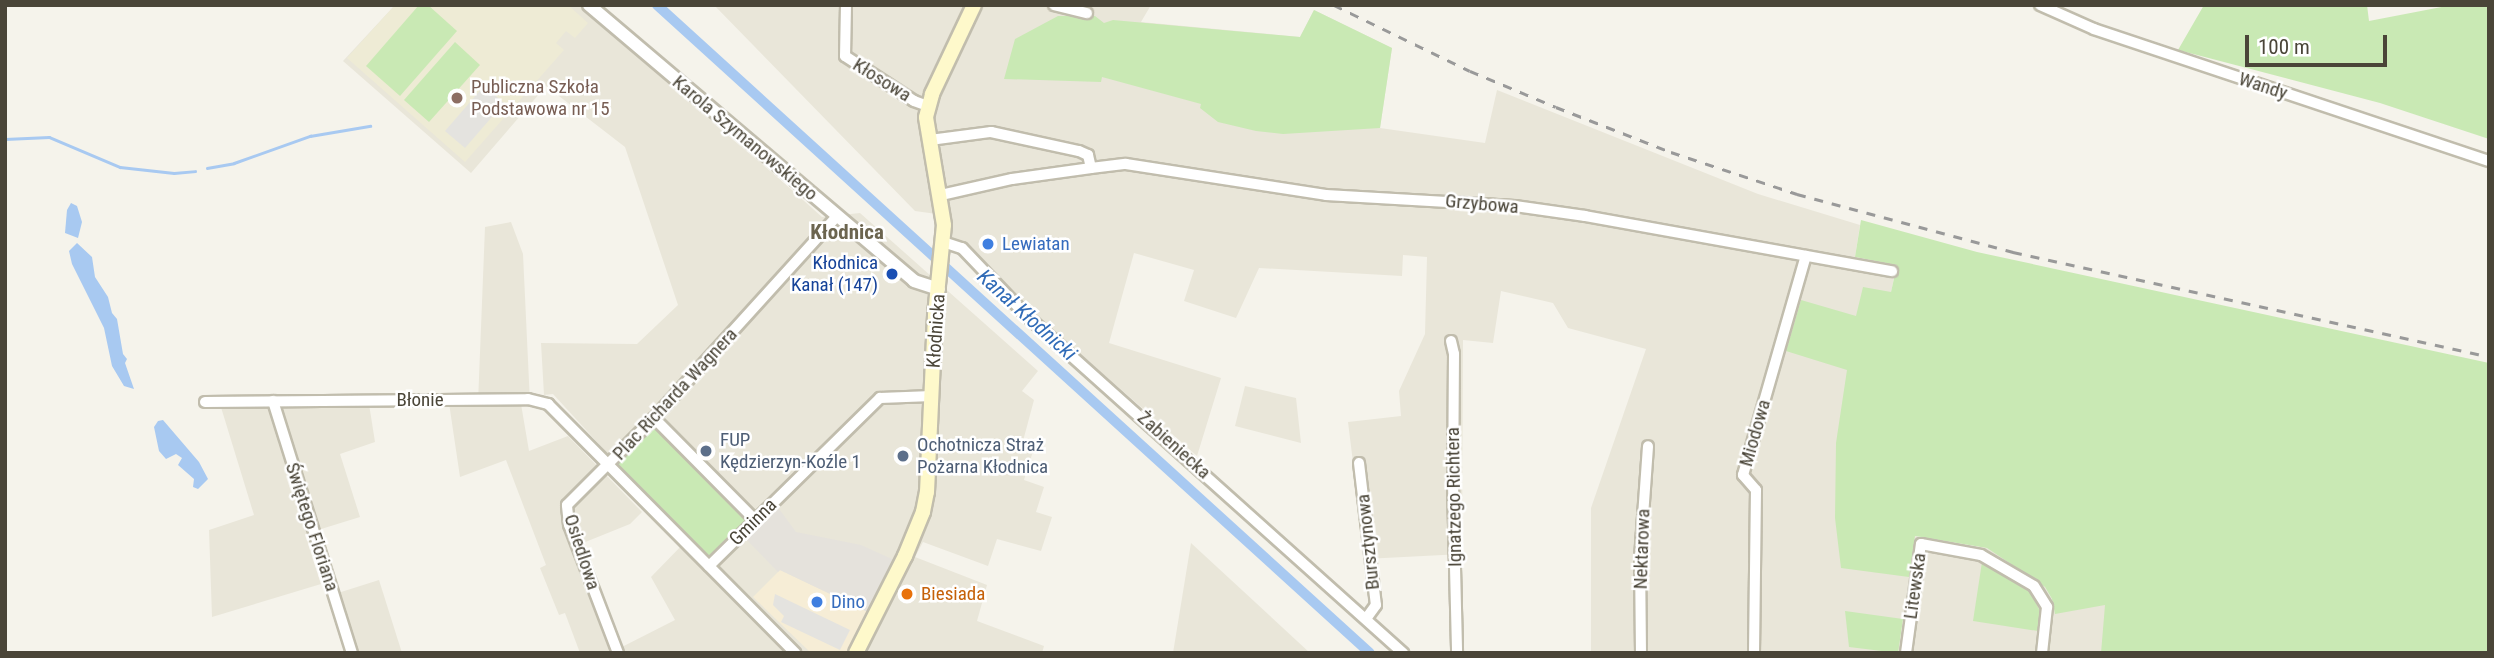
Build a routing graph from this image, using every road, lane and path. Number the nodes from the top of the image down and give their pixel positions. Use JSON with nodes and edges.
{"nodes":[{"id":1,"x":589,"y":5,"type":"edge"},
{"id":2,"x":846,"y":5,"type":"edge"},
{"id":3,"x":974,"y":5,"type":"edge"},
{"id":4,"x":1054,"y":5,"type":"edge"},
{"id":5,"x":2040,"y":5,"type":"edge"},
{"id":6,"x":1087,"y":13,"type":"dead end"},
{"id":7,"x":928,"y":106,"type":"junction"},
{"id":8,"x":930,"y":140,"type":"junction"},
{"id":9,"x":2489,"y":161,"type":"edge"},
{"id":10,"x":1091,"y":168,"type":"junction"},
{"id":11,"x":941,"y":195,"type":"junction"},
{"id":12,"x":837,"y":216,"type":"junction"},
{"id":13,"x":943,"y":245,"type":"junction"},
{"id":14,"x":1806,"y":256,"type":"junction"},
{"id":15,"x":1892,"y":271,"type":"dead end"},
{"id":16,"x":939,"y":289,"type":"junction"},
{"id":17,"x":1451,"y":341,"type":"dead end"},
{"id":18,"x":932,"y":396,"type":"junction"},
{"id":19,"x":205,"y":401,"type":"dead end"},
{"id":20,"x":273,"y":401,"type":"junction"},
{"id":21,"x":654,"y":418,"type":"junction"},
{"id":22,"x":1648,"y":446,"type":"dead end"},
{"id":23,"x":1359,"y":463,"type":"dead end"},
{"id":24,"x":608,"y":465,"type":"junction"},
{"id":25,"x":755,"y":520,"type":"junction"},
{"id":26,"x":709,"y":566,"type":"junction"},
{"id":27,"x":1366,"y":619,"type":"junction"},
{"id":28,"x":352,"y":653,"type":"edge"},
{"id":29,"x":618,"y":653,"type":"edge"},
{"id":30,"x":795,"y":653,"type":"edge"},
{"id":31,"x":856,"y":653,"type":"edge"},
{"id":32,"x":1403,"y":653,"type":"edge"},
{"id":33,"x":1457,"y":653,"type":"edge"},
{"id":34,"x":1641,"y":653,"type":"edge"},
{"id":35,"x":1754,"y":653,"type":"edge"},
{"id":36,"x":1906,"y":653,"type":"edge"},
{"id":37,"x":2042,"y":653,"type":"edge"}],
"edges":[{"from":1,"to":12,"type":"street","name":"Karola Szymanowskiego"},
{"from":2,"to":7,"type":"street","name":"Kłosowa"},
{"from":3,"to":7,"type":"main road","name":"Kłodnicka"},
{"from":4,"to":6,"type":"street"},
{"from":5,"to":9,"type":"street","name":"Wandy"},
{"from":7,"to":8,"type":"main road","name":"Kłodnicka"},
{"from":8,"to":10,"type":"street"},
{"from":8,"to":11,"type":"main road","name":"Kłodnicka"},
{"from":10,"to":11,"type":"street","name":"Grzybowa"},
{"from":10,"to":14,"type":"street","name":"Grzybowa"},
{"from":11,"to":13,"type":"main road","name":"Kłodnicka"},
{"from":12,"to":16,"type":"street","name":"Karola Szymanowskiego"},
{"from":12,"to":21,"type":"street","name":"Plac Richarda Wagnera"},
{"from":13,"to":16,"type":"main road","name":"Kłodnicka"},
{"from":13,"to":27,"type":"street","name":"Żabieniecka"},
{"from":14,"to":15,"type":"street","name":"Grzybowa"},
{"from":14,"to":35,"type":"street","name":"Miodowa"},
{"from":16,"to":18,"type":"main road","name":"Kłodnicka"},
{"from":17,"to":33,"type":"street","name":"Ignatzego Richtera"},
{"from":18,"to":25,"type":"street","name":"Gminna"},
{"from":18,"to":31,"type":"main road","name":"Kłodnicka"},
{"from":19,"to":20,"type":"street","name":"Błonie"},
{"from":20,"to":24,"type":"street","name":"Błonie"},
{"from":20,"to":28,"type":"street","name":"Świętego Floriana"},
{"from":21,"to":24,"type":"street","name":"Plac Richarda Wagnera"},
{"from":21,"to":25,"type":"street"},
{"from":22,"to":34,"type":"street","name":"Nektarowa"},
{"from":23,"to":27,"type":"street","name":"Bursztynowa"},
{"from":24,"to":26,"type":"street","name":"Plac Richarda Wagnera"},
{"from":24,"to":29,"type":"street","name":"Osiedlowa"},
{"from":25,"to":26,"type":"street","name":"Gminna"},
{"from":26,"to":30,"type":"street"},
{"from":27,"to":32,"type":"street","name":"Żabieniecka"},
{"from":36,"to":37,"type":"street","name":"Litewska"}]}
